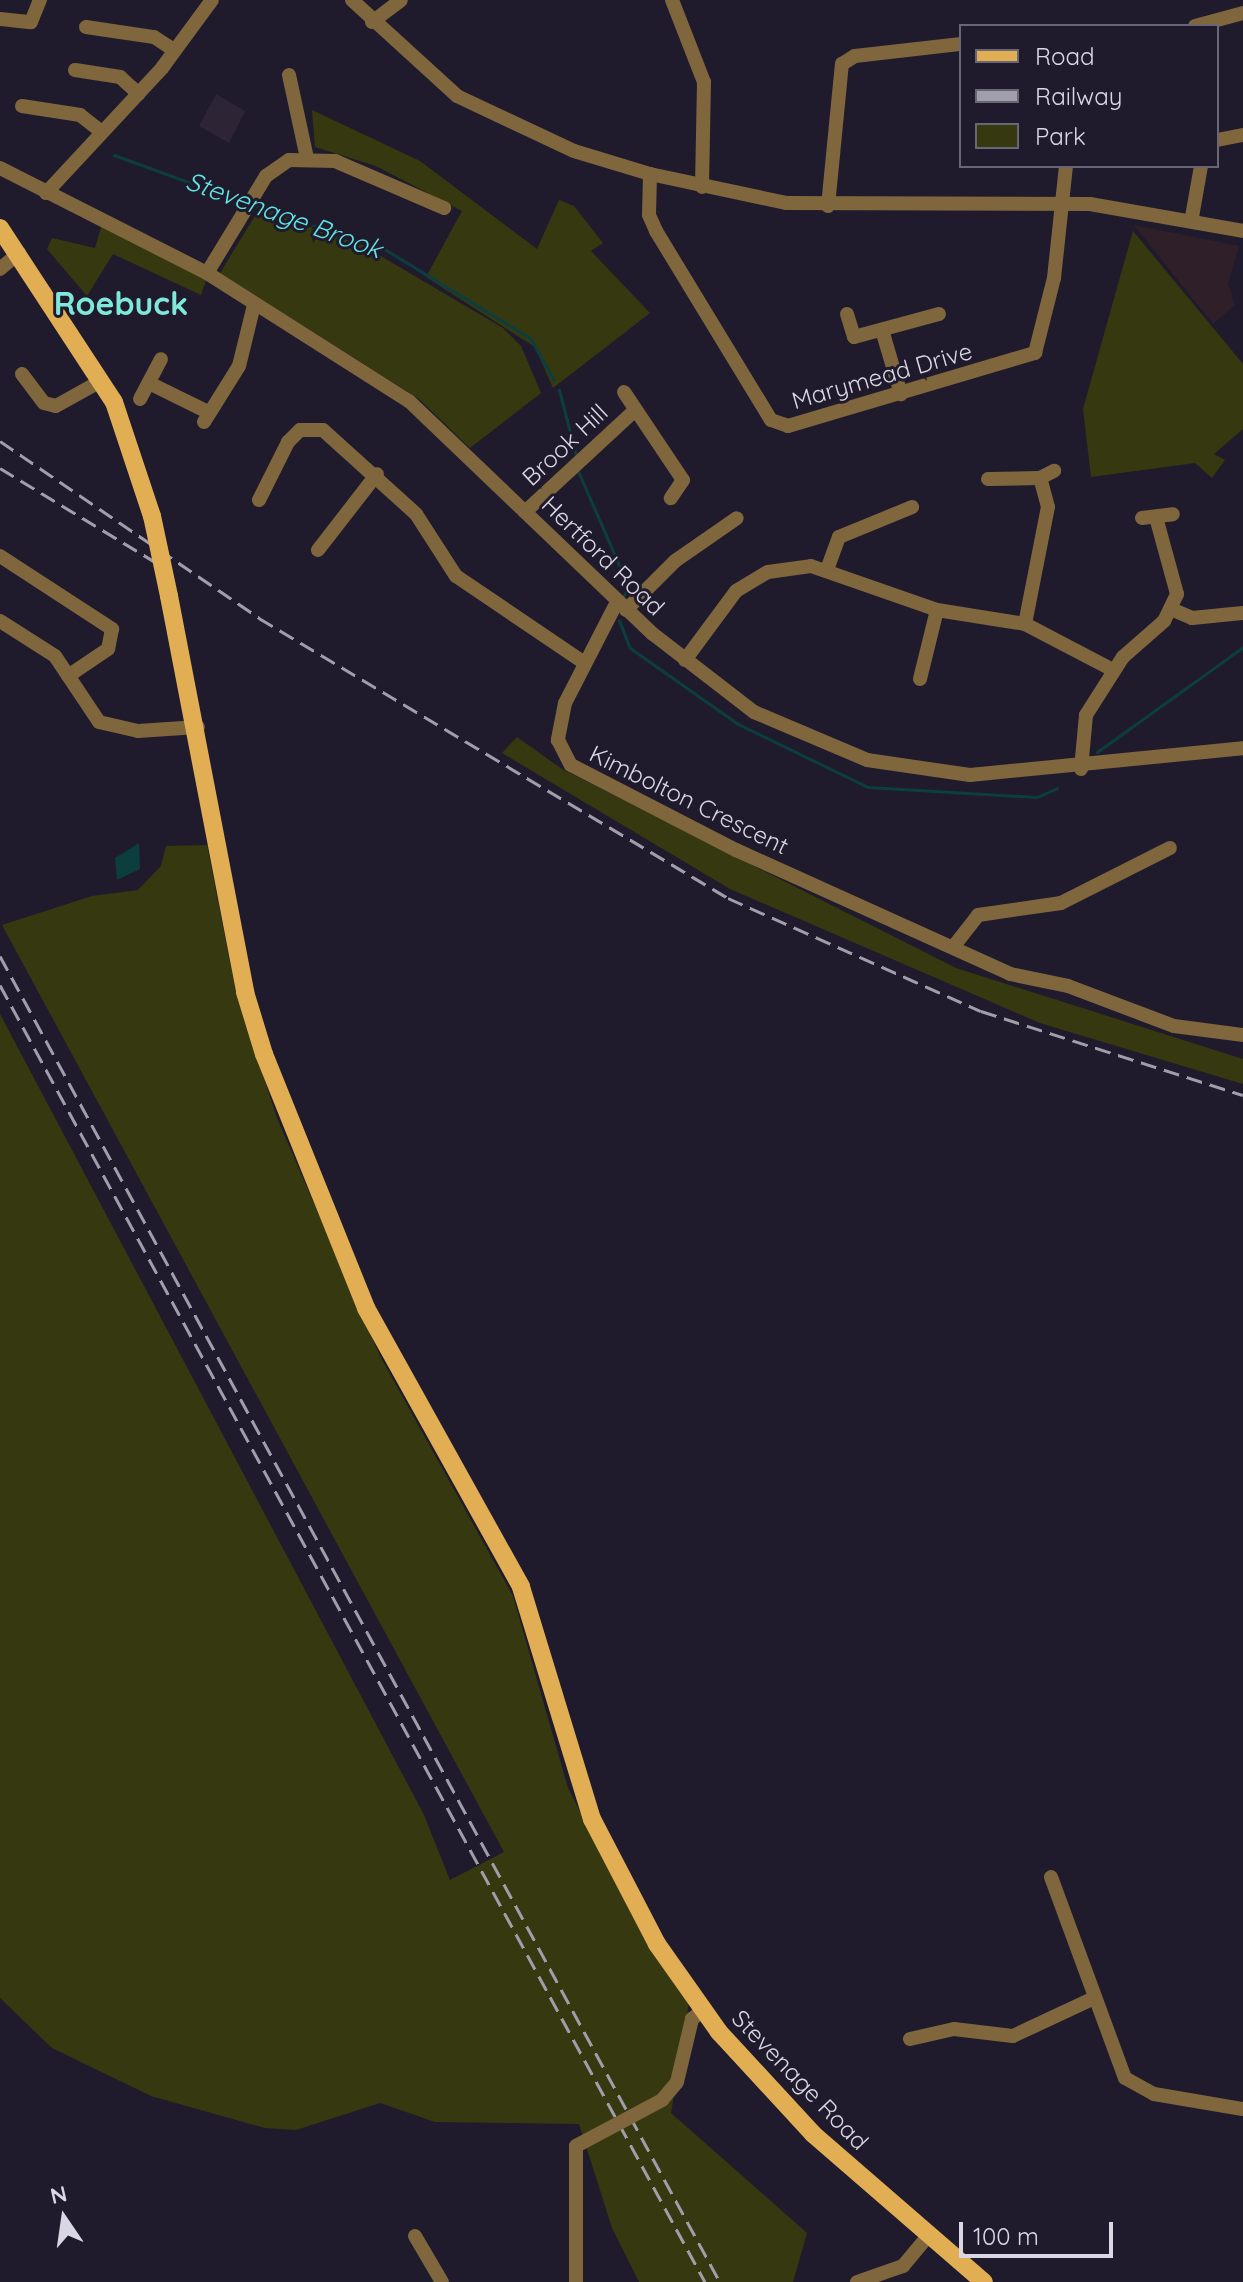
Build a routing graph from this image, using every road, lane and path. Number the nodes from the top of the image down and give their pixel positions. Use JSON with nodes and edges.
{"nodes":[{"id":1,"x":40,"y":0,"type":"edge"},
{"id":2,"x":212,"y":0,"type":"edge"},
{"id":3,"x":352,"y":0,"type":"edge"},
{"id":4,"x":401,"y":0,"type":"edge"},
{"id":5,"x":672,"y":0,"type":"edge"},
{"id":6,"x":1243,"y":13,"type":"edge"},
{"id":7,"x":0,"y":19,"type":"edge"},
{"id":8,"x":372,"y":22,"type":"junction"},
{"id":9,"x":1202,"y":24,"type":"edge"},
{"id":10,"x":86,"y":27,"type":"dead end"},
{"id":11,"x":959,"y":44,"type":"edge"},
{"id":12,"x":174,"y":50,"type":"junction"},
{"id":13,"x":75,"y":70,"type":"dead end"},
{"id":14,"x":289,"y":75,"type":"dead end"},
{"id":15,"x":139,"y":94,"type":"junction"},
{"id":16,"x":22,"y":106,"type":"dead end"},
{"id":17,"x":102,"y":132,"type":"junction"},
{"id":18,"x":1243,"y":135,"type":"edge"},
{"id":19,"x":1219,"y":140,"type":"edge"},
{"id":20,"x":307,"y":158,"type":"junction"},
{"id":21,"x":0,"y":168,"type":"edge"},
{"id":22,"x":1066,"y":168,"type":"edge"},
{"id":23,"x":1201,"y":168,"type":"edge"},
{"id":24,"x":650,"y":174,"type":"junction"},
{"id":25,"x":702,"y":187,"type":"junction"},
{"id":26,"x":46,"y":193,"type":"junction"},
{"id":27,"x":1065,"y":203,"type":"junction"},
{"id":28,"x":828,"y":206,"type":"junction"},
{"id":29,"x":444,"y":208,"type":"dead end"},
{"id":30,"x":1192,"y":217,"type":"junction"},
{"id":31,"x":0,"y":228,"type":"edge"},
{"id":32,"x":1243,"y":231,"type":"edge"},
{"id":33,"x":19,"y":253,"type":"junction"},
{"id":34,"x":0,"y":269,"type":"edge"},
{"id":35,"x":207,"y":273,"type":"junction"},
{"id":36,"x":254,"y":305,"type":"junction"},
{"id":37,"x":847,"y":314,"type":"dead end"},
{"id":38,"x":939,"y":314,"type":"dead end"},
{"id":39,"x":882,"y":330,"type":"junction"},
{"id":40,"x":161,"y":359,"type":"dead end"},
{"id":41,"x":22,"y":374,"type":"dead end"},
{"id":42,"x":101,"y":381,"type":"junction"},
{"id":43,"x":149,"y":383,"type":"junction"},
{"id":44,"x":624,"y":392,"type":"dead end"},
{"id":45,"x":901,"y":394,"type":"junction"},
{"id":46,"x":140,"y":399,"type":"dead end"},
{"id":47,"x":635,"y":410,"type":"junction"},
{"id":48,"x":1054,"y":471,"type":"dead end"},
{"id":49,"x":377,"y":474,"type":"junction"},
{"id":50,"x":1040,"y":478,"type":"junction"},
{"id":51,"x":988,"y":479,"type":"dead end"},
{"id":52,"x":671,"y":498,"type":"dead end"},
{"id":53,"x":259,"y":500,"type":"dead end"},
{"id":54,"x":525,"y":512,"type":"junction"},
{"id":55,"x":904,"y":514,"type":"dead end"},
{"id":56,"x":1173,"y":514,"type":"dead end"},
{"id":57,"x":737,"y":518,"type":"dead end"},
{"id":58,"x":318,"y":550,"type":"dead end"},
{"id":59,"x":0,"y":556,"type":"edge"},
{"id":60,"x":828,"y":567,"type":"junction"},
{"id":61,"x":622,"y":606,"type":"junction"},
{"id":62,"x":1171,"y":609,"type":"junction"},
{"id":63,"x":937,"y":610,"type":"junction"},
{"id":64,"x":1243,"y":613,"type":"edge"},
{"id":65,"x":0,"y":621,"type":"edge"},
{"id":66,"x":1025,"y":624,"type":"junction"},
{"id":67,"x":685,"y":660,"type":"junction"},
{"id":68,"x":583,"y":662,"type":"junction"},
{"id":69,"x":1113,"y":670,"type":"junction"},
{"id":70,"x":926,"y":671,"type":"dead end"},
{"id":71,"x":68,"y":676,"type":"junction"},
{"id":72,"x":198,"y":727,"type":"junction"},
{"id":73,"x":1243,"y":748,"type":"edge"},
{"id":74,"x":1081,"y":769,"type":"junction"},
{"id":75,"x":1170,"y":848,"type":"dead end"},
{"id":76,"x":954,"y":946,"type":"junction"},
{"id":77,"x":1243,"y":1035,"type":"edge"},
{"id":78,"x":1051,"y":1877,"type":"dead end"},
{"id":79,"x":1092,"y":1999,"type":"junction"},
{"id":80,"x":703,"y":2010,"type":"junction"},
{"id":81,"x":910,"y":2039,"type":"dead end"},
{"id":82,"x":1243,"y":2109,"type":"edge"},
{"id":83,"x":415,"y":2236,"type":"dead end"},
{"id":84,"x":928,"y":2236,"type":"junction"},
{"id":85,"x":442,"y":2282,"type":"edge"},
{"id":86,"x":576,"y":2282,"type":"edge"},
{"id":87,"x":857,"y":2282,"type":"edge"},
{"id":88,"x":984,"y":2282,"type":"edge"}],
"edges":[{"from":1,"to":7,"type":"street"},
{"from":2,"to":12,"type":"street"},
{"from":3,"to":8,"type":"street"},
{"from":4,"to":8,"type":"street"},
{"from":5,"to":25,"type":"street"},
{"from":6,"to":9,"type":"street"},
{"from":8,"to":24,"type":"street"},
{"from":10,"to":12,"type":"street"},
{"from":11,"to":28,"type":"street"},
{"from":12,"to":15,"type":"street"},
{"from":13,"to":15,"type":"street"},
{"from":14,"to":20,"type":"street"},
{"from":15,"to":17,"type":"street"},
{"from":16,"to":17,"type":"street"},
{"from":17,"to":26,"type":"street"},
{"from":18,"to":19,"type":"street"},
{"from":20,"to":29,"type":"street"},
{"from":20,"to":35,"type":"street"},
{"from":21,"to":26,"type":"street","name":"Hertford Road"},
{"from":22,"to":27,"type":"street"},
{"from":23,"to":30,"type":"street"},
{"from":24,"to":25,"type":"street"},
{"from":24,"to":45,"type":"street","name":"Marymead Drive"},
{"from":25,"to":28,"type":"street"},
{"from":26,"to":35,"type":"street","name":"Hertford Road"},
{"from":27,"to":28,"type":"street"},
{"from":27,"to":30,"type":"street"},
{"from":27,"to":45,"type":"street","name":"Marymead Drive"},
{"from":30,"to":32,"type":"street"},
{"from":31,"to":33,"type":"main road","name":"Stevenage Road"},
{"from":33,"to":34,"type":"street"},
{"from":33,"to":42,"type":"main road","name":"Stevenage Road"},
{"from":35,"to":36,"type":"street","name":"Hertford Road"},
{"from":36,"to":43,"type":"street"},
{"from":36,"to":54,"type":"street","name":"Hertford Road"},
{"from":37,"to":39,"type":"street"},
{"from":38,"to":39,"type":"street"},
{"from":39,"to":45,"type":"street"},
{"from":40,"to":43,"type":"street"},
{"from":41,"to":42,"type":"street"},
{"from":42,"to":72,"type":"main road","name":"Stevenage Road","bridge":true},
{"from":43,"to":46,"type":"street"},
{"from":44,"to":47,"type":"street","name":"Brook Hill"},
{"from":47,"to":52,"type":"street","name":"Brook Hill"},
{"from":47,"to":54,"type":"street","name":"Brook Hill"},
{"from":48,"to":50,"type":"street"},
{"from":49,"to":53,"type":"street"},
{"from":49,"to":58,"type":"street"},
{"from":49,"to":68,"type":"street"},
{"from":50,"to":51,"type":"street"},
{"from":50,"to":66,"type":"street"},
{"from":54,"to":61,"type":"street","name":"Hertford Road"},
{"from":55,"to":60,"type":"street"},
{"from":56,"to":62,"type":"street"},
{"from":57,"to":61,"type":"street","name":"Kimbolton Crescent"},
{"from":59,"to":71,"type":"street"},
{"from":60,"to":63,"type":"street"},
{"from":60,"to":67,"type":"street"},
{"from":61,"to":67,"type":"street","name":"Hertford Road"},
{"from":61,"to":68,"type":"street","name":"Kimbolton Crescent"},
{"from":62,"to":64,"type":"street"},
{"from":62,"to":69,"type":"street"},
{"from":63,"to":66,"type":"street"},
{"from":63,"to":70,"type":"street"},
{"from":65,"to":71,"type":"street"},
{"from":66,"to":69,"type":"street"},
{"from":67,"to":74,"type":"street","name":"Hertford Road"},
{"from":68,"to":76,"type":"street","name":"Kimbolton Crescent"},
{"from":69,"to":74,"type":"street"},
{"from":71,"to":72,"type":"street"},
{"from":72,"to":80,"type":"main road","name":"Stevenage Road"},
{"from":73,"to":74,"type":"street","name":"Hertford Road"},
{"from":75,"to":76,"type":"street"},
{"from":76,"to":77,"type":"street","name":"Kimbolton Crescent"},
{"from":78,"to":79,"type":"street"},
{"from":79,"to":81,"type":"street"},
{"from":79,"to":82,"type":"street"},
{"from":80,"to":84,"type":"main road","name":"Stevenage Road"},
{"from":80,"to":86,"type":"street","bridge":true},
{"from":83,"to":85,"type":"street"},
{"from":84,"to":87,"type":"street"},
{"from":84,"to":88,"type":"main road","name":"Stevenage Road"}]}
